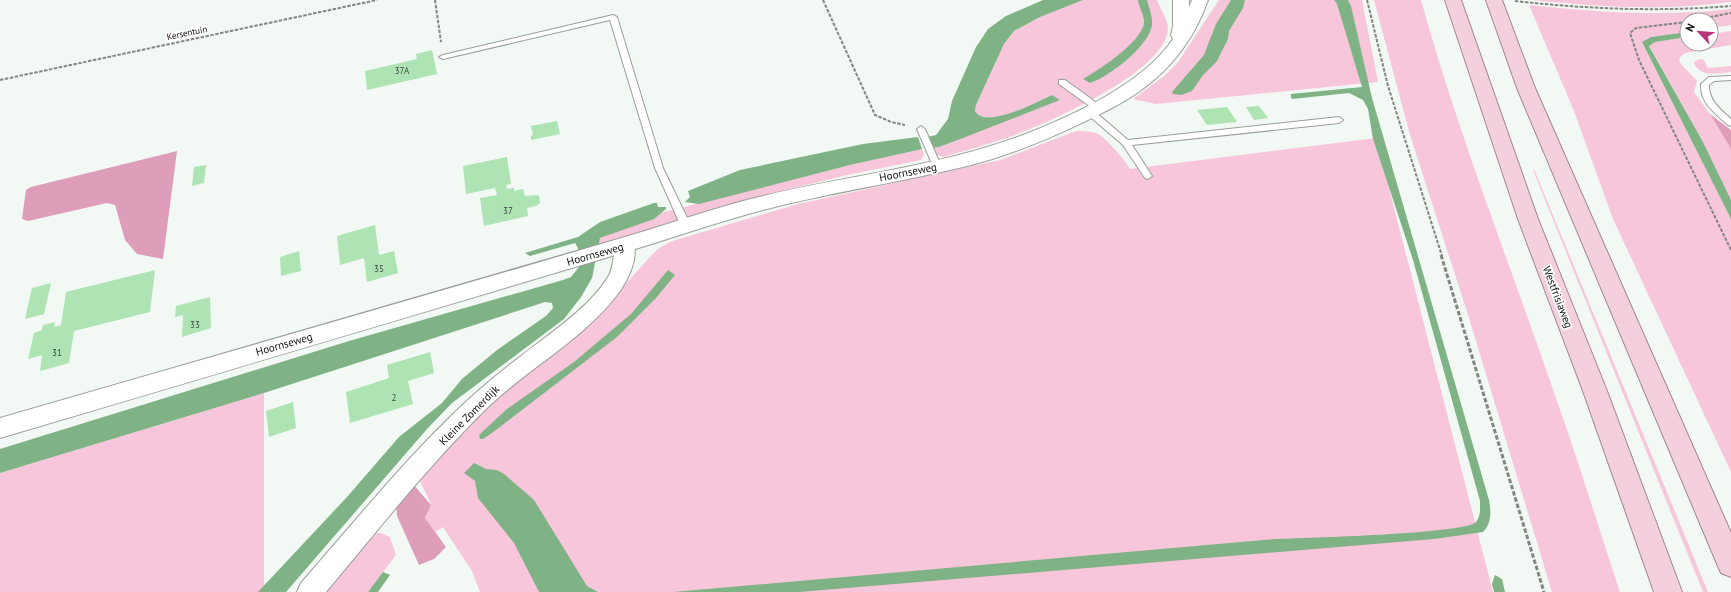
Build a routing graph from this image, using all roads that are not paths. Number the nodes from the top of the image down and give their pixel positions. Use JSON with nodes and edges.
{"nodes":[{"id":1,"x":1181,"y":0,"type":"edge"},
{"id":2,"x":1200,"y":0,"type":"edge"},
{"id":3,"x":1500,"y":3,"type":"edge"},
{"id":4,"x":1449,"y":5,"type":"edge"},
{"id":5,"x":1173,"y":52,"type":"junction"},
{"id":6,"x":443,"y":57,"type":"road end"},
{"id":7,"x":1731,"y":78,"type":"edge"},
{"id":8,"x":1062,"y":82,"type":"dead end"},
{"id":9,"x":1094,"y":110,"type":"junction"},
{"id":10,"x":1339,"y":120,"type":"dead end"},
{"id":11,"x":1731,"y":124,"type":"edge"},
{"id":12,"x":922,"y":133,"type":"road end"},
{"id":13,"x":1126,"y":142,"type":"junction"},
{"id":14,"x":933,"y":158,"type":"junction"},
{"id":15,"x":1148,"y":176,"type":"dead end"},
{"id":16,"x":686,"y":226,"type":"junction"},
{"id":17,"x":625,"y":245,"type":"junction"},
{"id":18,"x":0,"y":428,"type":"edge"},
{"id":19,"x":1731,"y":564,"type":"edge"},
{"id":20,"x":310,"y":592,"type":"edge"},
{"id":21,"x":1668,"y":592,"type":"edge"}],
"edges":[{"from":1,"to":5,"type":"street","name":"Hoornseweg"},
{"from":2,"to":5,"type":"street","name":"Hoornseweg"},
{"from":3,"to":19,"type":"highway"},
{"from":4,"to":21,"type":"highway","name":"Westfrisiaweg"},
{"from":5,"to":9,"type":"street","name":"Hoornseweg"},
{"from":6,"to":16,"type":"lane"},
{"from":7,"to":11,"type":"lane"},
{"from":8,"to":9,"type":"lane"},
{"from":9,"to":13,"type":"lane"},
{"from":9,"to":14,"type":"street","name":"Hoornseweg"},
{"from":10,"to":13,"type":"lane"},
{"from":12,"to":14,"type":"lane"},
{"from":13,"to":15,"type":"lane"},
{"from":14,"to":16,"type":"street","name":"Hoornseweg"},
{"from":16,"to":17,"type":"street","name":"Hoornseweg"},
{"from":17,"to":18,"type":"street","name":"Hoornseweg"},
{"from":17,"to":20,"type":"street","name":"Kleine Zomerdijk"}]}
